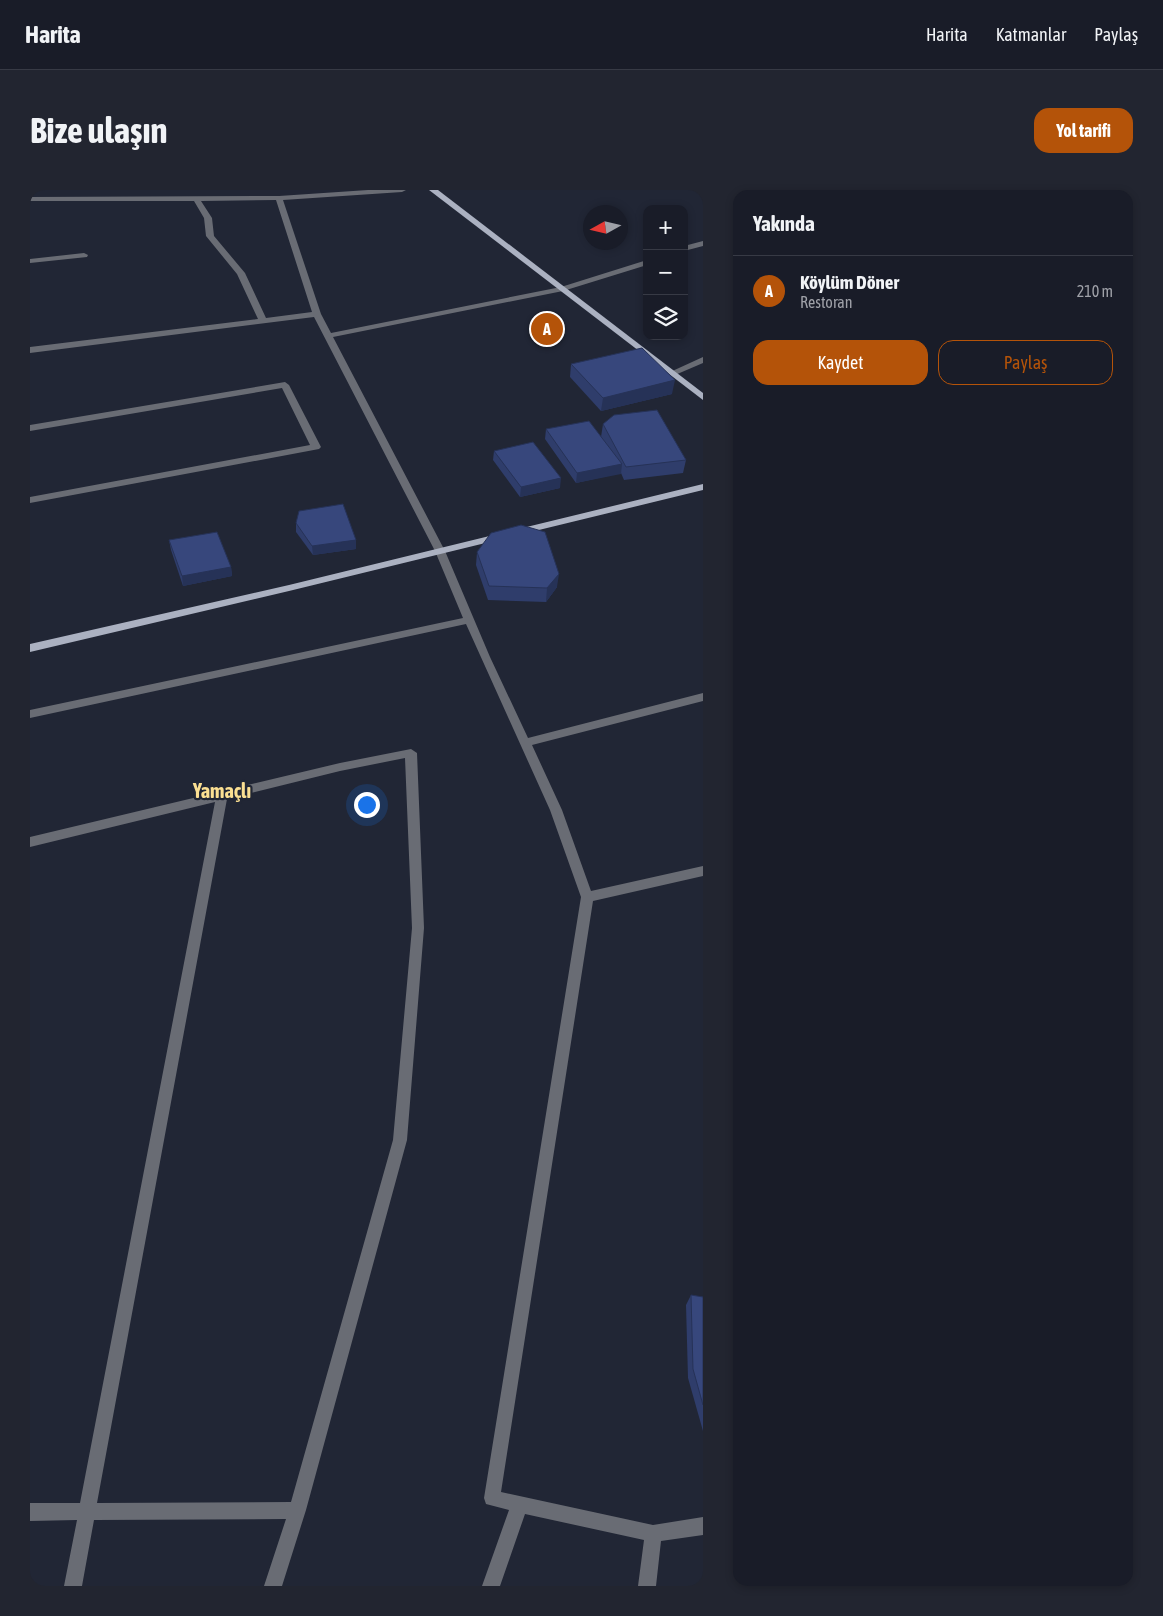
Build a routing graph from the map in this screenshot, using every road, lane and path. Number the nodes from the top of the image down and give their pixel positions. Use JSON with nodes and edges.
{"nodes":[{"id":1,"x":402,"y":190,"type":"edge"},
{"id":2,"x":433,"y":190,"type":"edge"},
{"id":3,"x":196,"y":198,"type":"junction"},
{"id":4,"x":278,"y":198,"type":"junction"},
{"id":5,"x":30,"y":199,"type":"edge"},
{"id":6,"x":703,"y":243,"type":"edge"},
{"id":7,"x":688,"y":249,"type":"edge"},
{"id":8,"x":84,"y":256,"type":"dead end"},
{"id":9,"x":30,"y":261,"type":"edge"},
{"id":10,"x":643,"y":263,"type":"edge"},
{"id":11,"x":563,"y":289,"type":"junction"},
{"id":12,"x":317,"y":314,"type":"junction"},
{"id":13,"x":263,"y":321,"type":"junction"},
{"id":14,"x":328,"y":336,"type":"junction"},
{"id":15,"x":30,"y":350,"type":"edge"},
{"id":16,"x":703,"y":360,"type":"edge"},
{"id":17,"x":672,"y":373,"type":"junction"},
{"id":18,"x":703,"y":397,"type":"edge"},
{"id":19,"x":30,"y":428,"type":"edge"},
{"id":20,"x":703,"y":487,"type":"edge"},
{"id":21,"x":30,"y":500,"type":"edge"},
{"id":22,"x":440,"y":551,"type":"junction"},
{"id":23,"x":469,"y":620,"type":"junction"},
{"id":24,"x":30,"y":648,"type":"edge"},
{"id":25,"x":703,"y":697,"type":"edge"},
{"id":26,"x":30,"y":714,"type":"edge"},
{"id":27,"x":524,"y":742,"type":"junction"},
{"id":28,"x":222,"y":795,"type":"junction"},
{"id":29,"x":30,"y":842,"type":"edge"},
{"id":30,"x":703,"y":870,"type":"edge"},
{"id":31,"x":586,"y":897,"type":"junction"},
{"id":32,"x":520,"y":1504,"type":"junction"},
{"id":33,"x":297,"y":1510,"type":"junction"},
{"id":34,"x":86,"y":1511,"type":"junction"},
{"id":35,"x":30,"y":1512,"type":"edge"},
{"id":36,"x":703,"y":1526,"type":"edge"},
{"id":37,"x":654,"y":1534,"type":"junction"},
{"id":38,"x":73,"y":1586,"type":"edge"},
{"id":39,"x":273,"y":1586,"type":"edge"},
{"id":40,"x":491,"y":1586,"type":"edge"},
{"id":41,"x":647,"y":1586,"type":"edge"}],
"edges":[{"from":1,"to":4,"type":"street"},
{"from":2,"to":11,"type":"main road"},
{"from":3,"to":4,"type":"street"},
{"from":3,"to":5,"type":"street"},
{"from":3,"to":13,"type":"street"},
{"from":4,"to":12,"type":"street"},
{"from":6,"to":7,"type":"street"},
{"from":8,"to":9,"type":"street"},
{"from":10,"to":11,"type":"street"},
{"from":11,"to":14,"type":"street"},
{"from":11,"to":17,"type":"main road"},
{"from":12,"to":13,"type":"street"},
{"from":12,"to":14,"type":"street"},
{"from":13,"to":15,"type":"street"},
{"from":14,"to":22,"type":"street"},
{"from":16,"to":17,"type":"street"},
{"from":17,"to":18,"type":"main road"},
{"from":19,"to":21,"type":"street"},
{"from":20,"to":22,"type":"main road"},
{"from":22,"to":23,"type":"street"},
{"from":22,"to":24,"type":"main road"},
{"from":23,"to":26,"type":"street"},
{"from":23,"to":27,"type":"street"},
{"from":25,"to":27,"type":"street"},
{"from":27,"to":31,"type":"street"},
{"from":28,"to":29,"type":"street"},
{"from":28,"to":33,"type":"street"},
{"from":28,"to":34,"type":"street"},
{"from":30,"to":31,"type":"street"},
{"from":31,"to":32,"type":"street"},
{"from":32,"to":37,"type":"street"},
{"from":32,"to":40,"type":"street"},
{"from":33,"to":34,"type":"street"},
{"from":33,"to":39,"type":"street"},
{"from":34,"to":35,"type":"street"},
{"from":34,"to":38,"type":"street"},
{"from":36,"to":37,"type":"street"},
{"from":37,"to":41,"type":"street"}]}
